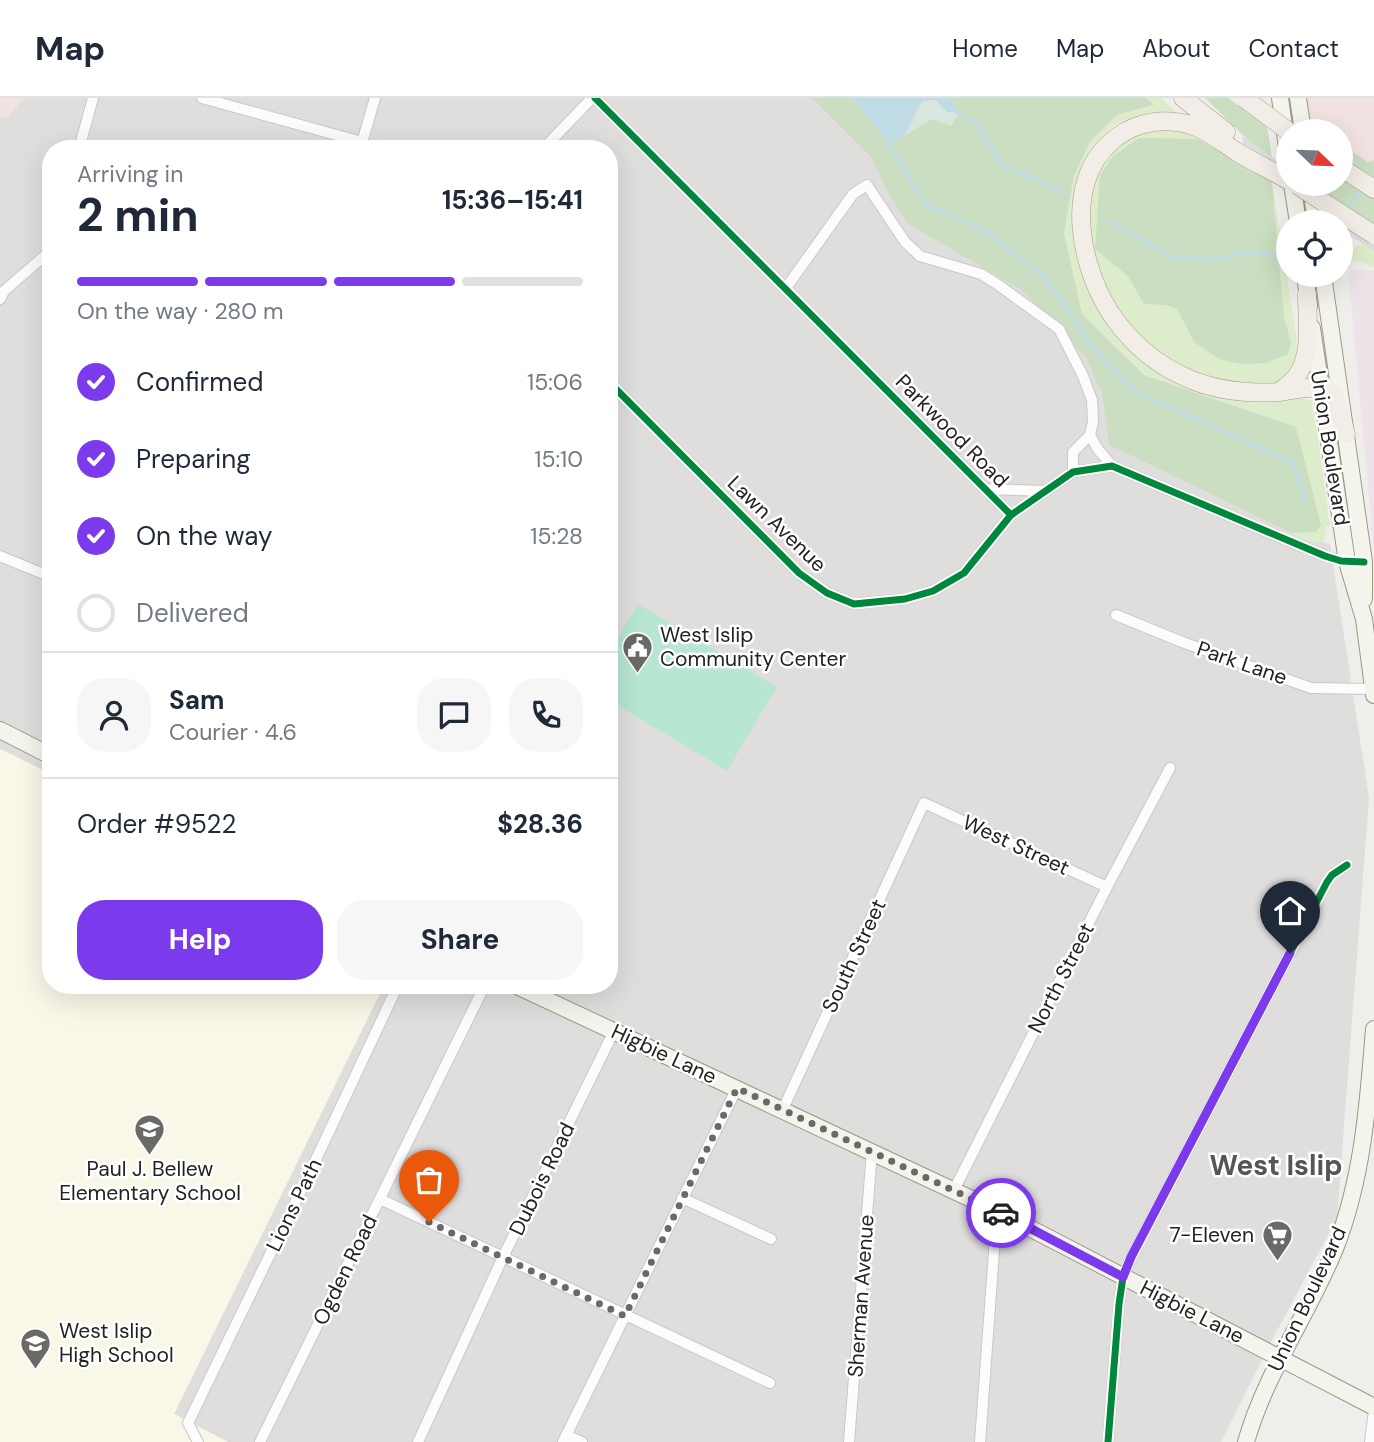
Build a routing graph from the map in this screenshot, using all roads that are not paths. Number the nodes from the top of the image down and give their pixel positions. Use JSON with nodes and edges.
{"nodes":[{"id":1,"x":93,"y":98,"type":"edge"},
{"id":2,"x":202,"y":98,"type":"edge"},
{"id":3,"x":375,"y":98,"type":"edge"},
{"id":4,"x":594,"y":98,"type":"edge"},
{"id":5,"x":1183,"y":98,"type":"edge"},
{"id":6,"x":1244,"y":98,"type":"edge"},
{"id":7,"x":1280,"y":98,"type":"edge"},
{"id":8,"x":1298,"y":98,"type":"edge"},
{"id":9,"x":1283,"y":119,"type":"edge"},
{"id":10,"x":1301,"y":119,"type":"edge"},
{"id":11,"x":1276,"y":121,"type":"edge"},
{"id":12,"x":81,"y":140,"type":"edge"},
{"id":13,"x":341,"y":140,"type":"edge"},
{"id":14,"x":363,"y":140,"type":"edge"},
{"id":15,"x":552,"y":140,"type":"edge"},
{"id":16,"x":1246,"y":153,"type":"junction"},
{"id":17,"x":1276,"y":172,"type":"edge"},
{"id":18,"x":1353,"y":175,"type":"edge"},
{"id":19,"x":1374,"y":189,"type":"edge"},
{"id":20,"x":1314,"y":196,"type":"edge"},
{"id":21,"x":1374,"y":235,"type":"edge"},
{"id":22,"x":42,"y":257,"type":"edge"},
{"id":23,"x":1306,"y":287,"type":"edge"},
{"id":24,"x":1325,"y":287,"type":"edge"},
{"id":25,"x":786,"y":288,"type":"junction"},
{"id":26,"x":1307,"y":294,"type":"junction"},
{"id":27,"x":0,"y":299,"type":"edge"},
{"id":28,"x":1321,"y":387,"type":"junction"},
{"id":29,"x":618,"y":391,"type":"edge"},
{"id":30,"x":1279,"y":392,"type":"junction"},
{"id":31,"x":1346,"y":434,"type":"junction"},
{"id":32,"x":1090,"y":435,"type":"junction"},
{"id":33,"x":1112,"y":466,"type":"junction"},
{"id":34,"x":1073,"y":472,"type":"junction"},
{"id":35,"x":985,"y":489,"type":"junction"},
{"id":36,"x":1045,"y":491,"type":"junction"},
{"id":37,"x":1011,"y":515,"type":"junction"},
{"id":38,"x":0,"y":556,"type":"edge"},
{"id":39,"x":1356,"y":562,"type":"junction"},
{"id":40,"x":42,"y":574,"type":"edge"},
{"id":41,"x":1116,"y":615,"type":"dead end"},
{"id":42,"x":1373,"y":690,"type":"edge"},
{"id":43,"x":1374,"y":695,"type":"edge"},
{"id":44,"x":0,"y":730,"type":"edge"},
{"id":45,"x":42,"y":751,"type":"edge"},
{"id":46,"x":1170,"y":768,"type":"dead end"},
{"id":47,"x":924,"y":803,"type":"joint"},
{"id":48,"x":1347,"y":865,"type":"dead end"},
{"id":49,"x":1107,"y":887,"type":"junction"},
{"id":50,"x":394,"y":994,"type":"edge"},
{"id":51,"x":481,"y":994,"type":"edge"},
{"id":52,"x":534,"y":994,"type":"edge"},
{"id":53,"x":1374,"y":1029,"type":"edge"},
{"id":54,"x":614,"y":1031,"type":"junction"},
{"id":55,"x":737,"y":1088,"type":"junction"},
{"id":56,"x":783,"y":1109,"type":"junction"},
{"id":57,"x":872,"y":1151,"type":"junction"},
{"id":58,"x":954,"y":1190,"type":"junction"},
{"id":59,"x":682,"y":1198,"type":"junction"},
{"id":60,"x":380,"y":1199,"type":"junction"},
{"id":61,"x":997,"y":1211,"type":"junction"},
{"id":62,"x":771,"y":1239,"type":"dead end"},
{"id":63,"x":503,"y":1257,"type":"junction"},
{"id":64,"x":1123,"y":1277,"type":"junction"},
{"id":65,"x":625,"y":1316,"type":"junction"},
{"id":66,"x":1280,"y":1357,"type":"junction"},
{"id":67,"x":770,"y":1383,"type":"dead end"},
{"id":68,"x":1374,"y":1409,"type":"edge"},
{"id":69,"x":564,"y":1438,"type":"edge"},
{"id":70,"x":198,"y":1442,"type":"edge"},
{"id":71,"x":260,"y":1442,"type":"edge"},
{"id":72,"x":418,"y":1442,"type":"edge"},
{"id":73,"x":582,"y":1442,"type":"edge"},
{"id":74,"x":849,"y":1442,"type":"edge"},
{"id":75,"x":981,"y":1442,"type":"edge"},
{"id":76,"x":1108,"y":1442,"type":"edge"},
{"id":77,"x":1246,"y":1442,"type":"edge"},
{"id":78,"x":1370,"y":1442,"type":"edge"}],
"edges":[{"from":1,"to":12,"type":"street"},
{"from":2,"to":13,"type":"street"},
{"from":3,"to":14,"type":"street"},
{"from":4,"to":15,"type":"street"},
{"from":4,"to":25,"type":"street","name":"Parkwood Road"},
{"from":5,"to":16,"type":"main road"},
{"from":6,"to":11,"type":"main road","bridge":true},
{"from":7,"to":9,"type":"main road"},
{"from":8,"to":10,"type":"main road"},
{"from":16,"to":17,"type":"main road"},
{"from":16,"to":30,"type":"main road"},
{"from":18,"to":19,"type":"main road"},
{"from":20,"to":21,"type":"main road","bridge":true},
{"from":22,"to":27,"type":"street"},
{"from":23,"to":26,"type":"main road","name":"Union Boulevard"},
{"from":24,"to":31,"type":"main road","name":"Union Boulevard"},
{"from":25,"to":32,"type":"street"},
{"from":25,"to":35,"type":"street","name":"Parkwood Road"},
{"from":26,"to":28,"type":"main road","name":"Union Boulevard"},
{"from":26,"to":30,"type":"main road"},
{"from":28,"to":30,"type":"main road"},
{"from":28,"to":31,"type":"main road"},
{"from":28,"to":39,"type":"main road","name":"Union Boulevard"},
{"from":29,"to":37,"type":"street","name":"Lawn Avenue"},
{"from":31,"to":39,"type":"main road","name":"Union Boulevard"},
{"from":32,"to":33,"type":"street"},
{"from":32,"to":34,"type":"street"},
{"from":33,"to":34,"type":"street","name":"Parkwood Road"},
{"from":33,"to":39,"type":"street"},
{"from":34,"to":36,"type":"street","name":"Parkwood Road"},
{"from":35,"to":36,"type":"street"},
{"from":35,"to":37,"type":"street","name":"Parkwood Road"},
{"from":36,"to":37,"type":"street","name":"Parkwood Road"},
{"from":38,"to":40,"type":"street"},
{"from":39,"to":42,"type":"main road","name":"Union Boulevard"},
{"from":41,"to":42,"type":"street","name":"Park Lane"},
{"from":42,"to":43,"type":"main road","name":"Union Boulevard"},
{"from":44,"to":45,"type":"main road"},
{"from":46,"to":49,"type":"street","name":"North Street"},
{"from":47,"to":49,"type":"street","name":"West Street"},
{"from":47,"to":56,"type":"street","name":"South Street"},
{"from":48,"to":64,"type":"street"},
{"from":49,"to":58,"type":"street","name":"North Street"},
{"from":50,"to":70,"type":"street","name":"Lions Path"},
{"from":51,"to":60,"type":"street","name":"Ogden Road"},
{"from":52,"to":54,"type":"main road","name":"Higbie Lane"},
{"from":53,"to":66,"type":"main road","name":"Union Boulevard"},
{"from":54,"to":55,"type":"main road","name":"Higbie Lane"},
{"from":54,"to":63,"type":"street","name":"Dubois Road"},
{"from":55,"to":56,"type":"main road","name":"Higbie Lane"},
{"from":55,"to":59,"type":"street"},
{"from":56,"to":57,"type":"main road","name":"Higbie Lane"},
{"from":57,"to":58,"type":"main road","name":"Higbie Lane"},
{"from":57,"to":74,"type":"street","name":"Sherman Avenue"},
{"from":58,"to":61,"type":"main road","name":"Higbie Lane"},
{"from":59,"to":62,"type":"street"},
{"from":59,"to":65,"type":"street"},
{"from":60,"to":63,"type":"street"},
{"from":60,"to":71,"type":"street","name":"Ogden Road"},
{"from":61,"to":64,"type":"main road","name":"Higbie Lane"},
{"from":61,"to":75,"type":"street"},
{"from":63,"to":65,"type":"street"},
{"from":63,"to":72,"type":"street","name":"Dubois Road"},
{"from":64,"to":66,"type":"main road","name":"Higbie Lane"},
{"from":64,"to":76,"type":"street"},
{"from":65,"to":67,"type":"street"},
{"from":65,"to":69,"type":"street"},
{"from":66,"to":68,"type":"main road","name":"Higbie Lane"},
{"from":66,"to":77,"type":"main road","name":"Union Boulevard"},
{"from":68,"to":78,"type":"street"},
{"from":69,"to":73,"type":"street"}]}
